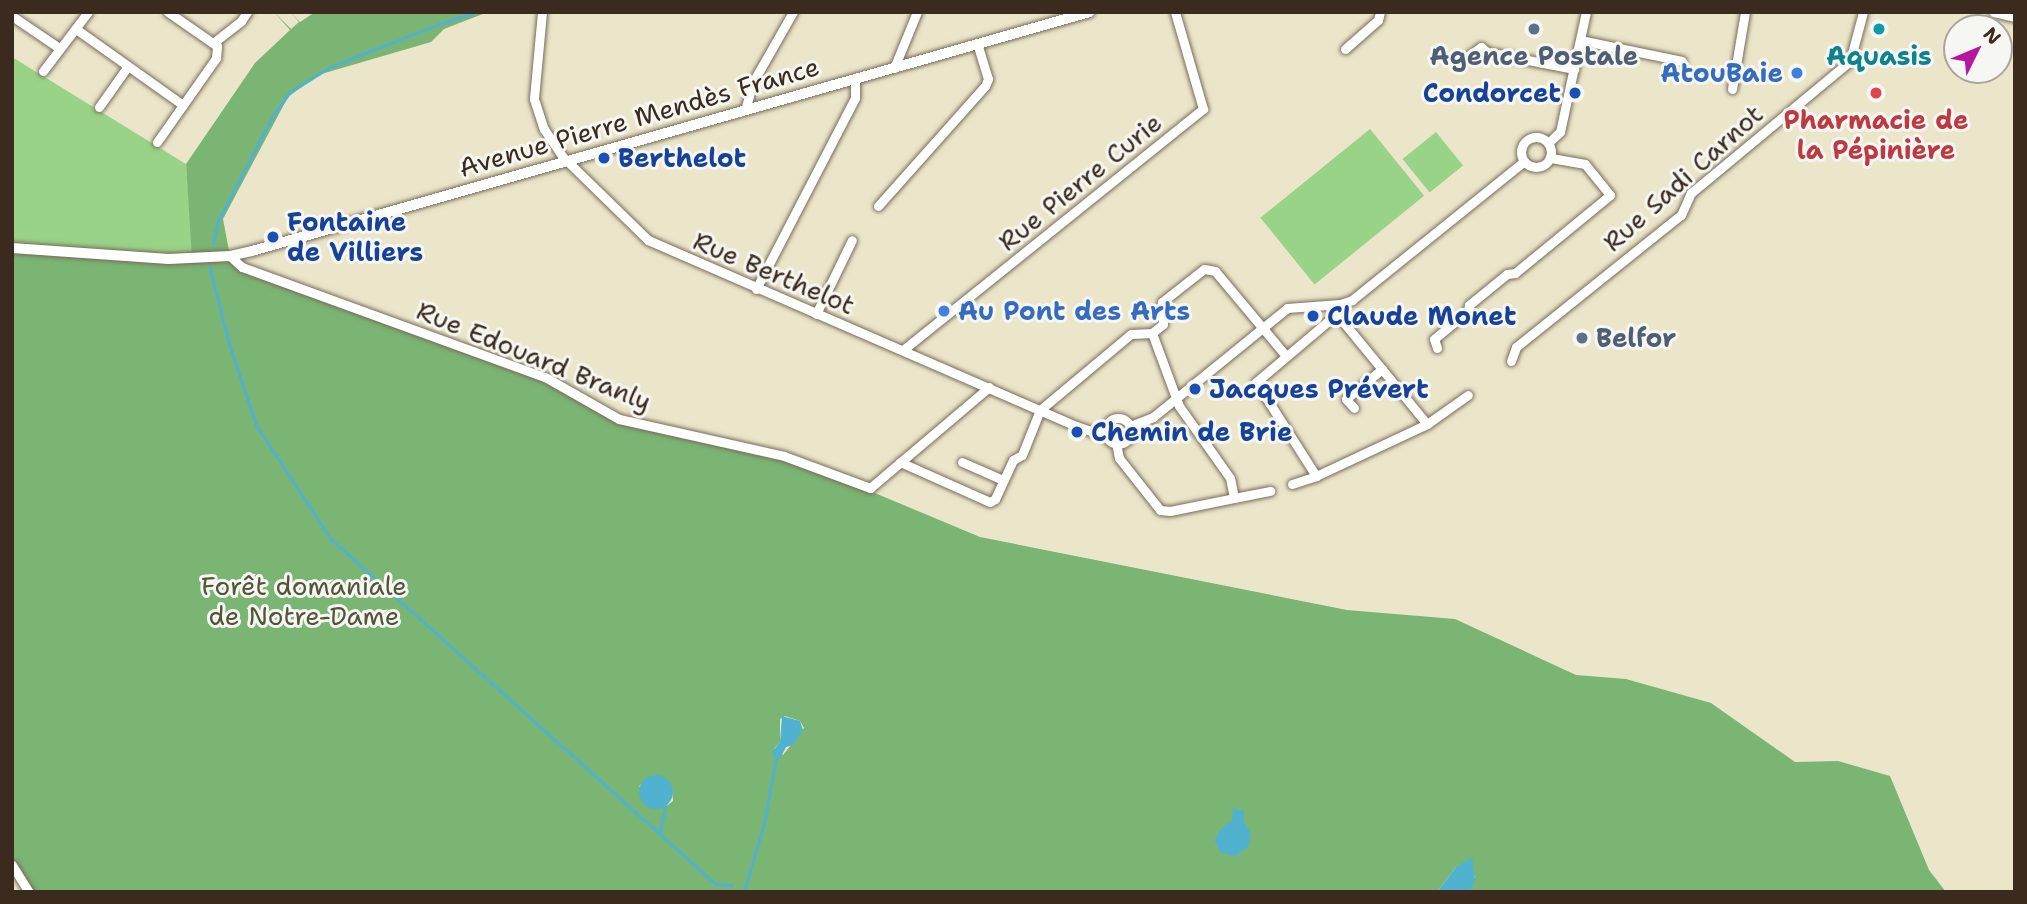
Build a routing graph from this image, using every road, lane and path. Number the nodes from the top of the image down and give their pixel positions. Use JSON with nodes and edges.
{"nodes":[{"id":1,"x":88,"y":12,"type":"edge"},
{"id":2,"x":168,"y":12,"type":"edge"},
{"id":3,"x":247,"y":12,"type":"edge"},
{"id":4,"x":542,"y":12,"type":"edge"},
{"id":5,"x":793,"y":12,"type":"edge"},
{"id":6,"x":917,"y":12,"type":"edge"},
{"id":7,"x":1090,"y":12,"type":"edge"},
{"id":8,"x":1175,"y":12,"type":"edge"},
{"id":9,"x":1380,"y":12,"type":"edge"},
{"id":10,"x":1586,"y":12,"type":"edge"},
{"id":11,"x":1745,"y":12,"type":"edge"},
{"id":12,"x":1863,"y":12,"type":"edge"},
{"id":13,"x":1994,"y":12,"type":"edge"},
{"id":14,"x":12,"y":16,"type":"edge"},
{"id":15,"x":2015,"y":17,"type":"edge"},
{"id":16,"x":76,"y":29,"type":"junction"},
{"id":17,"x":1580,"y":40,"type":"junction"},
{"id":18,"x":213,"y":43,"type":"junction"},
{"id":19,"x":977,"y":44,"type":"junction"},
{"id":20,"x":59,"y":48,"type":"junction"},
{"id":21,"x":1345,"y":49,"type":"dead end"},
{"id":22,"x":1682,"y":61,"type":"dead end"},
{"id":23,"x":1461,"y":62,"type":"dead end"},
{"id":24,"x":128,"y":66,"type":"junction"},
{"id":25,"x":894,"y":68,"type":"junction"},
{"id":26,"x":1574,"y":69,"type":"junction"},
{"id":27,"x":43,"y":71,"type":"dead end"},
{"id":28,"x":855,"y":79,"type":"junction"},
{"id":29,"x":1732,"y":89,"type":"dead end"},
{"id":30,"x":183,"y":105,"type":"junction"},
{"id":31,"x":99,"y":107,"type":"dead end"},
{"id":32,"x":745,"y":110,"type":"junction"},
{"id":33,"x":157,"y":142,"type":"dead end"},
{"id":34,"x":1548,"y":143,"type":"junction"},
{"id":35,"x":1550,"y":158,"type":"junction"},
{"id":36,"x":1524,"y":161,"type":"junction"},
{"id":37,"x":567,"y":162,"type":"junction"},
{"id":38,"x":878,"y":206,"type":"dead end"},
{"id":39,"x":852,"y":240,"type":"dead end"},
{"id":40,"x":12,"y":248,"type":"edge"},
{"id":41,"x":230,"y":256,"type":"junction"},
{"id":42,"x":756,"y":289,"type":"junction"},
{"id":43,"x":816,"y":314,"type":"junction"},
{"id":44,"x":1261,"y":328,"type":"junction"},
{"id":45,"x":1152,"y":334,"type":"junction"},
{"id":46,"x":1437,"y":348,"type":"dead end"},
{"id":47,"x":903,"y":350,"type":"junction"},
{"id":48,"x":1286,"y":356,"type":"junction"},
{"id":49,"x":1511,"y":361,"type":"dead end"},
{"id":50,"x":1382,"y":369,"type":"junction"},
{"id":51,"x":989,"y":387,"type":"junction"},
{"id":52,"x":1468,"y":395,"type":"dead end"},
{"id":53,"x":1175,"y":398,"type":"junction"},
{"id":54,"x":1354,"y":408,"type":"dead end"},
{"id":55,"x":1040,"y":410,"type":"junction"},
{"id":56,"x":1427,"y":424,"type":"junction"},
{"id":57,"x":1130,"y":426,"type":"junction"},
{"id":58,"x":1105,"y":431,"type":"junction"},
{"id":59,"x":1115,"y":443,"type":"junction"},
{"id":60,"x":900,"y":462,"type":"junction"},
{"id":61,"x":962,"y":462,"type":"dead end"},
{"id":62,"x":1316,"y":476,"type":"junction"},
{"id":63,"x":1003,"y":480,"type":"junction"},
{"id":64,"x":1292,"y":484,"type":"dead end"},
{"id":65,"x":1270,"y":491,"type":"dead end"},
{"id":66,"x":1234,"y":498,"type":"junction"},
{"id":67,"x":12,"y":865,"type":"edge"},
{"id":68,"x":29,"y":892,"type":"edge"}],
"edges":[{"from":1,"to":16,"type":"street"},
{"from":2,"to":18,"type":"street"},
{"from":3,"to":18,"type":"street"},
{"from":4,"to":37,"type":"street","name":"Rue Berthelot"},
{"from":5,"to":32,"type":"street"},
{"from":6,"to":25,"type":"street"},
{"from":7,"to":19,"type":"main road","name":"Avenue Pierre Mendès France"},
{"from":8,"to":47,"type":"street","name":"Rue Pierre Curie"},
{"from":9,"to":21,"type":"street"},
{"from":10,"to":17,"type":"street"},
{"from":11,"to":29,"type":"street"},
{"from":12,"to":49,"type":"street","name":"Rue Sadi Carnot"},
{"from":13,"to":15,"type":"main road"},
{"from":14,"to":20,"type":"street"},
{"from":16,"to":20,"type":"street"},
{"from":16,"to":24,"type":"street"},
{"from":17,"to":22,"type":"street"},
{"from":17,"to":26,"type":"street"},
{"from":18,"to":30,"type":"street"},
{"from":19,"to":25,"type":"main road","name":"Avenue Pierre Mendès France"},
{"from":19,"to":38,"type":"street"},
{"from":20,"to":27,"type":"street"},
{"from":23,"to":26,"type":"street"},
{"from":24,"to":30,"type":"street"},
{"from":24,"to":31,"type":"street"},
{"from":25,"to":28,"type":"main road","name":"Avenue Pierre Mendès France"},
{"from":26,"to":34,"type":"street"},
{"from":28,"to":32,"type":"main road","name":"Avenue Pierre Mendès France"},
{"from":28,"to":42,"type":"street"},
{"from":30,"to":33,"type":"street"},
{"from":32,"to":37,"type":"main road","name":"Avenue Pierre Mendès France"},
{"from":34,"to":35,"type":"street"},
{"from":34,"to":36,"type":"street"},
{"from":35,"to":36,"type":"street"},
{"from":35,"to":46,"type":"street"},
{"from":36,"to":44,"type":"street"},
{"from":37,"to":41,"type":"main road","name":"Avenue Pierre Mendès France"},
{"from":37,"to":42,"type":"street","name":"Rue Berthelot"},
{"from":39,"to":43,"type":"street"},
{"from":40,"to":41,"type":"main road","name":"Avenue Pierre Mendès France"},
{"from":41,"to":60,"type":"street","name":"Rue Edouard Branly"},
{"from":42,"to":43,"type":"street","name":"Rue Berthelot"},
{"from":43,"to":47,"type":"street","name":"Rue Berthelot"},
{"from":44,"to":45,"type":"street"},
{"from":44,"to":48,"type":"street"},
{"from":44,"to":53,"type":"street"},
{"from":45,"to":53,"type":"street"},
{"from":45,"to":55,"type":"street"},
{"from":47,"to":51,"type":"street","name":"Rue Berthelot"},
{"from":48,"to":50,"type":"street"},
{"from":48,"to":62,"type":"street"},
{"from":50,"to":54,"type":"street"},
{"from":50,"to":56,"type":"street"},
{"from":51,"to":55,"type":"street","name":"Rue Berthelot"},
{"from":51,"to":60,"type":"street"},
{"from":52,"to":56,"type":"street"},
{"from":53,"to":57,"type":"street"},
{"from":53,"to":66,"type":"street"},
{"from":55,"to":58,"type":"street","name":"Rue Berthelot"},
{"from":55,"to":63,"type":"street"},
{"from":56,"to":62,"type":"street"},
{"from":57,"to":58,"type":"street"},
{"from":57,"to":59,"type":"street"},
{"from":58,"to":59,"type":"street"},
{"from":59,"to":66,"type":"street"},
{"from":60,"to":63,"type":"street"},
{"from":61,"to":63,"type":"street"},
{"from":62,"to":64,"type":"street"},
{"from":65,"to":66,"type":"street"},
{"from":67,"to":68,"type":"street"}]}
